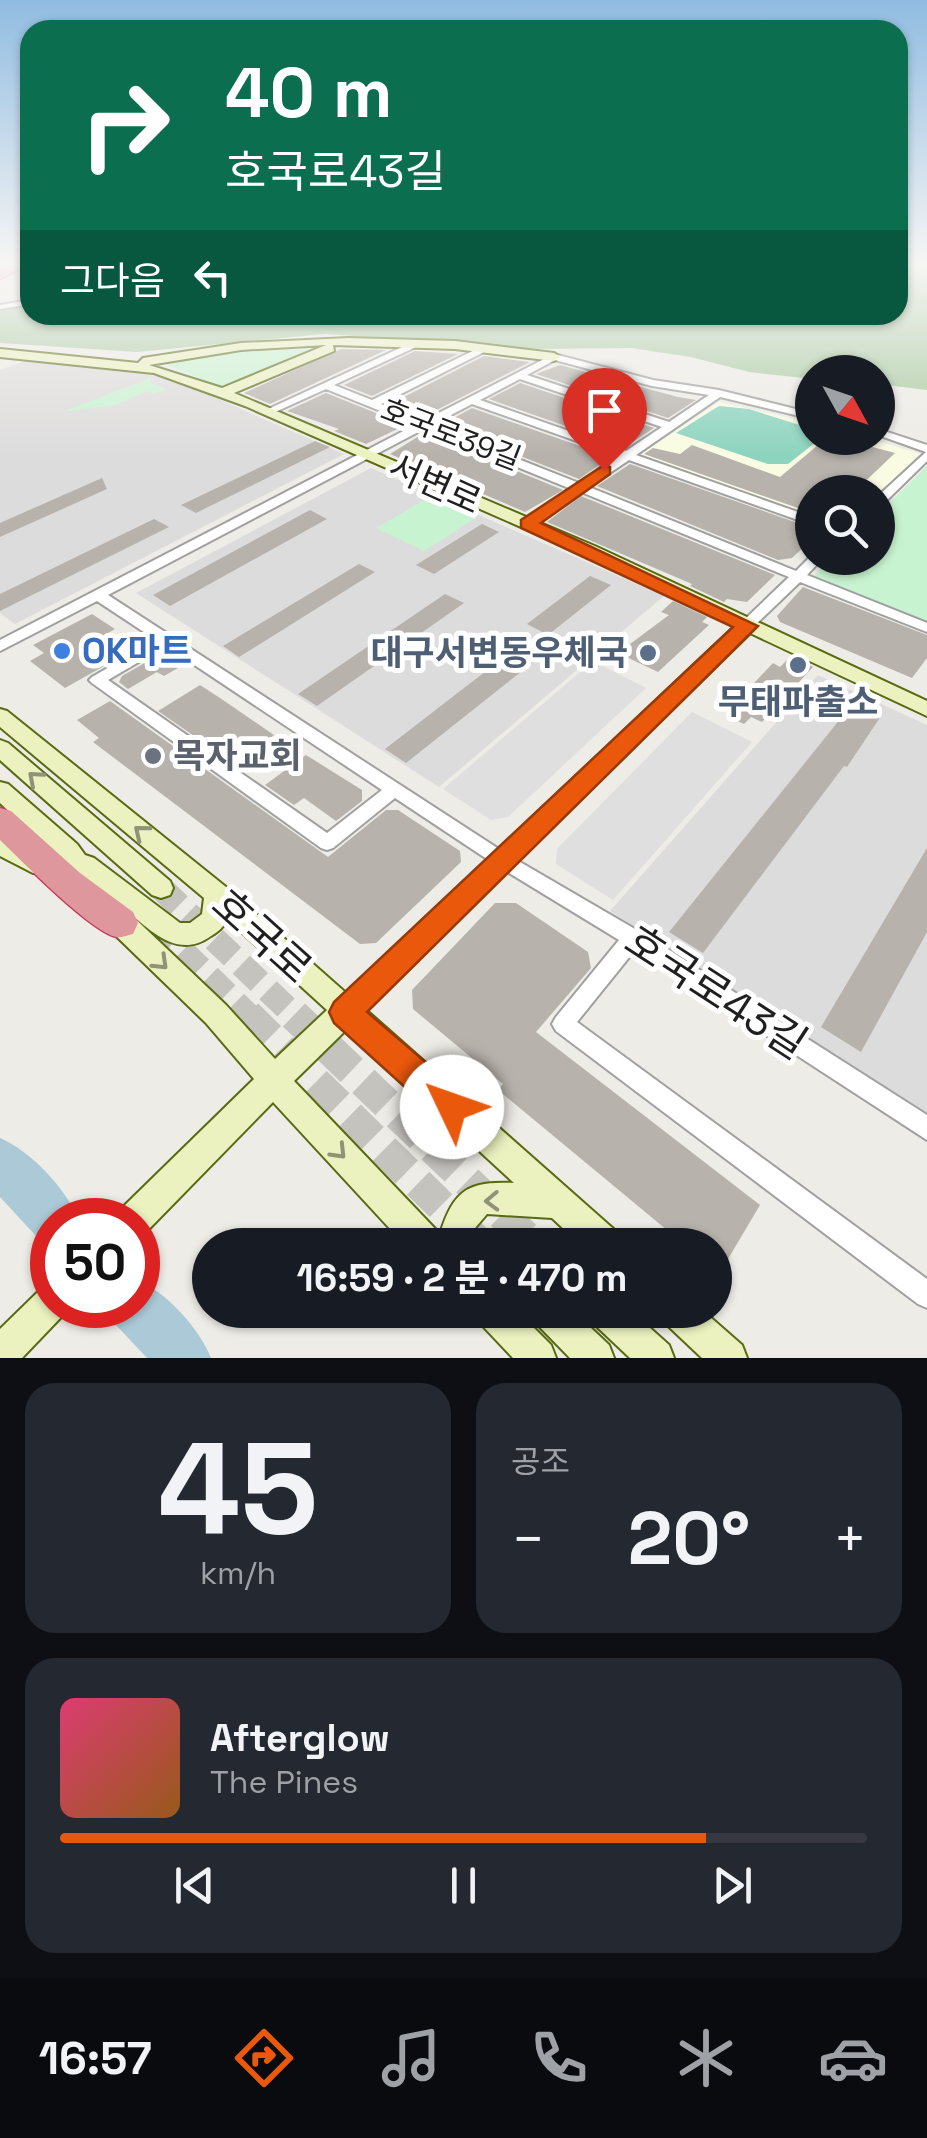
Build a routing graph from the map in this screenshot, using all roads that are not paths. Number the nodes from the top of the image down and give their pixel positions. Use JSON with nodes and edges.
{"nodes":[{"id":1,"x":342,"y":343,"type":"junction"},
{"id":2,"x":412,"y":345,"type":"junction"},
{"id":3,"x":485,"y":348,"type":"junction"},
{"id":4,"x":0,"y":353,"type":"edge"},
{"id":5,"x":554,"y":357,"type":"junction"},
{"id":6,"x":131,"y":365,"type":"junction"},
{"id":7,"x":519,"y":374,"type":"junction"},
{"id":8,"x":325,"y":385,"type":"junction"},
{"id":9,"x":222,"y":393,"type":"junction"},
{"id":10,"x":718,"y":394,"type":"junction"},
{"id":11,"x":472,"y":400,"type":"junction"},
{"id":12,"x":373,"y":404,"type":"junction"},
{"id":13,"x":269,"y":411,"type":"junction"},
{"id":14,"x":795,"y":412,"type":"edge"},
{"id":15,"x":426,"y":424,"type":"junction"},
{"id":16,"x":670,"y":426,"type":"junction"},
{"id":17,"x":895,"y":439,"type":"edge"},
{"id":18,"x":927,"y":452,"type":"edge"},
{"id":19,"x":367,"y":454,"type":"junction"},
{"id":20,"x":625,"y":454,"type":"junction"},
{"id":21,"x":895,"y":485,"type":"edge"},
{"id":22,"x":583,"y":486,"type":"junction"},
{"id":23,"x":795,"y":514,"type":"edge"},
{"id":24,"x":527,"y":524,"type":"junction"},
{"id":25,"x":795,"y":572,"type":"edge"},
{"id":26,"x":798,"y":575,"type":"edge"},
{"id":27,"x":801,"y":575,"type":"edge"},
{"id":28,"x":98,"y":595,"type":"junction"},
{"id":29,"x":747,"y":626,"type":"junction"},
{"id":30,"x":927,"y":628,"type":"edge"},
{"id":31,"x":166,"y":640,"type":"junction"},
{"id":32,"x":0,"y":646,"type":"edge"},
{"id":33,"x":927,"y":710,"type":"edge"},
{"id":34,"x":0,"y":716,"type":"edge"},
{"id":35,"x":0,"y":748,"type":"edge"},
{"id":36,"x":0,"y":790,"type":"edge"},
{"id":37,"x":394,"y":790,"type":"junction"},
{"id":38,"x":0,"y":820,"type":"edge"},
{"id":39,"x":0,"y":845,"type":"edge"},
{"id":40,"x":502,"y":860,"type":"junction"},
{"id":41,"x":68,"y":867,"type":"junction"},
{"id":42,"x":161,"y":888,"type":"tunnel mouth"},
{"id":43,"x":217,"y":894,"type":"junction"},
{"id":44,"x":120,"y":923,"type":"joint"},
{"id":45,"x":633,"y":938,"type":"junction"},
{"id":46,"x":345,"y":1012,"type":"junction"},
{"id":47,"x":274,"y":1079,"type":"junction"},
{"id":48,"x":927,"y":1128,"type":"edge"},
{"id":49,"x":156,"y":1198,"type":"edge"},
{"id":50,"x":559,"y":1202,"type":"junction"},
{"id":51,"x":412,"y":1228,"type":"edge"},
{"id":52,"x":459,"y":1228,"type":"edge"},
{"id":53,"x":587,"y":1228,"type":"edge"},
{"id":54,"x":927,"y":1294,"type":"edge"},
{"id":55,"x":30,"y":1324,"type":"edge"},
{"id":56,"x":509,"y":1328,"type":"edge"},
{"id":57,"x":565,"y":1328,"type":"edge"},
{"id":58,"x":624,"y":1328,"type":"edge"},
{"id":59,"x":696,"y":1328,"type":"edge"},
{"id":60,"x":0,"y":1355,"type":"edge"},
{"id":61,"x":538,"y":1358,"type":"edge"},
{"id":62,"x":596,"y":1358,"type":"edge"},
{"id":63,"x":656,"y":1358,"type":"edge"},
{"id":64,"x":728,"y":1358,"type":"edge"}],
"edges":[{"from":1,"to":2,"type":"main road"},
{"from":1,"to":6,"type":"main road"},
{"from":1,"to":9,"type":"main road"},
{"from":2,"to":3,"type":"main road"},
{"from":2,"to":8,"type":"street"},
{"from":3,"to":5,"type":"main road"},
{"from":3,"to":12,"type":"street"},
{"from":4,"to":6,"type":"main road","name":"서변로"},
{"from":5,"to":7,"type":"street","name":"호국로39길"},
{"from":5,"to":10,"type":"street"},
{"from":6,"to":9,"type":"main road","name":"서변로"},
{"from":7,"to":11,"type":"street","name":"호국로39길"},
{"from":7,"to":16,"type":"street"},
{"from":8,"to":12,"type":"street","name":"호국로39길"},
{"from":8,"to":13,"type":"street"},
{"from":9,"to":13,"type":"main road","name":"서변로"},
{"from":10,"to":14,"type":"street"},
{"from":10,"to":16,"type":"street"},
{"from":11,"to":15,"type":"street","name":"호국로39길"},
{"from":11,"to":20,"type":"street","name":"호국로39길"},
{"from":12,"to":15,"type":"street","name":"호국로39길"},
{"from":13,"to":19,"type":"main road","name":"서변로"},
{"from":15,"to":19,"type":"street","name":"호국로39길"},
{"from":15,"to":22,"type":"street","name":"호국로39길"},
{"from":16,"to":20,"type":"street"},
{"from":17,"to":18,"type":"street"},
{"from":18,"to":21,"type":"street"},
{"from":19,"to":24,"type":"main road","name":"서변로"},
{"from":19,"to":28,"type":"street","name":"호국로39길"},
{"from":20,"to":22,"type":"street"},
{"from":20,"to":23,"type":"street"},
{"from":22,"to":24,"type":"street"},
{"from":22,"to":25,"type":"street","name":"호국로39길"},
{"from":24,"to":29,"type":"main road","name":"서변로"},
{"from":26,"to":29,"type":"street"},
{"from":27,"to":30,"type":"street"},
{"from":28,"to":31,"type":"street"},
{"from":28,"to":32,"type":"street","name":"호국로39길"},
{"from":29,"to":33,"type":"main road","name":"서변로"},
{"from":29,"to":40,"type":"main road"},
{"from":31,"to":37,"type":"street","name":"호국로43길"},
{"from":31,"to":37,"type":"street"},
{"from":43,"to":34,"type":"main road","name":"호국로","one_way":true},
{"from":42,"to":35,"type":"main road","name":"호국로","one_way":true},
{"from":36,"to":41,"type":"main road"},
{"from":37,"to":40,"type":"street","name":"호국로43길"},
{"from":38,"to":41,"type":"highway"},
{"from":39,"to":41,"type":"main road"},
{"from":40,"to":45,"type":"street","name":"호국로43길"},
{"from":40,"to":46,"type":"main road"},
{"from":41,"to":43,"type":"main road"},
{"from":41,"to":44,"type":"highway"},
{"from":43,"to":46,"type":"main road","name":"호국로"},
{"from":44,"to":47,"type":"main road","one_way":true},
{"from":45,"to":48,"type":"street","name":"호국로43길"},
{"from":45,"to":54,"type":"street"},
{"from":46,"to":47,"type":"main road"},
{"from":46,"to":50,"type":"main road","name":"호국로"},
{"from":47,"to":49,"type":"main road"},
{"from":47,"to":51,"type":"main road","one_way":true},
{"from":50,"to":52,"type":"main road","one_way":true},
{"from":50,"to":53,"type":"main road","name":"호국로"},
{"from":55,"to":60,"type":"main road"},
{"from":56,"to":61,"type":"main road"},
{"from":57,"to":62,"type":"main road"},
{"from":58,"to":63,"type":"main road"},
{"from":59,"to":64,"type":"main road"}]}
